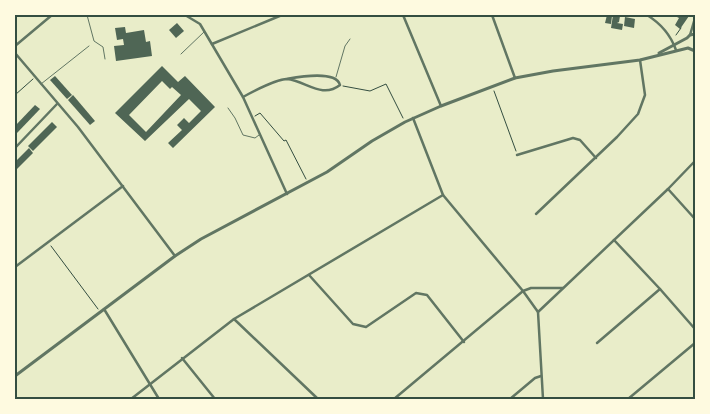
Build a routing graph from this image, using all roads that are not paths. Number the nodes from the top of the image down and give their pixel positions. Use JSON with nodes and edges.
{"nodes":[{"id":1,"x":52,"y":15,"type":"edge"},
{"id":2,"x":87,"y":15,"type":"edge"},
{"id":3,"x":185,"y":15,"type":"edge"},
{"id":4,"x":282,"y":15,"type":"edge"},
{"id":5,"x":403,"y":15,"type":"edge"},
{"id":6,"x":492,"y":15,"type":"edge"},
{"id":7,"x":647,"y":15,"type":"edge"},
{"id":8,"x":695,"y":18,"type":"edge"},
{"id":9,"x":204,"y":31,"type":"junction"},
{"id":10,"x":695,"y":34,"type":"edge"},
{"id":11,"x":688,"y":36,"type":"junction"},
{"id":12,"x":350,"y":40,"type":"dead end"},
{"id":13,"x":212,"y":44,"type":"junction"},
{"id":14,"x":674,"y":44,"type":"junction"},
{"id":15,"x":15,"y":46,"type":"edge"},
{"id":16,"x":89,"y":46,"type":"dead end"},
{"id":17,"x":688,"y":48,"type":"junction"},
{"id":18,"x":676,"y":50,"type":"junction"},
{"id":19,"x":695,"y":51,"type":"edge"},
{"id":20,"x":15,"y":53,"type":"edge"},
{"id":21,"x":182,"y":54,"type":"dead end"},
{"id":22,"x":655,"y":55,"type":"junction"},
{"id":23,"x":106,"y":59,"type":"dead end"},
{"id":24,"x":640,"y":60,"type":"junction"},
{"id":25,"x":335,"y":78,"type":"junction"},
{"id":26,"x":515,"y":78,"type":"junction"},
{"id":27,"x":286,"y":79,"type":"junction"},
{"id":28,"x":41,"y":84,"type":"junction"},
{"id":29,"x":243,"y":97,"type":"junction"},
{"id":30,"x":58,"y":104,"type":"junction"},
{"id":31,"x":441,"y":106,"type":"junction"},
{"id":32,"x":228,"y":108,"type":"dead end"},
{"id":33,"x":413,"y":118,"type":"junction"},
{"id":34,"x":260,"y":135,"type":"junction"},
{"id":35,"x":15,"y":148,"type":"edge"},
{"id":36,"x":518,"y":155,"type":"road end"},
{"id":37,"x":596,"y":158,"type":"junction"},
{"id":38,"x":695,"y":161,"type":"edge"},
{"id":39,"x":122,"y":186,"type":"junction"},
{"id":40,"x":668,"y":189,"type":"junction"},
{"id":41,"x":287,"y":194,"type":"junction"},
{"id":42,"x":443,"y":195,"type":"junction"},
{"id":43,"x":536,"y":214,"type":"dead end"},
{"id":44,"x":695,"y":218,"type":"edge"},
{"id":45,"x":614,"y":240,"type":"junction"},
{"id":46,"x":175,"y":256,"type":"junction"},
{"id":47,"x":15,"y":267,"type":"edge"},
{"id":48,"x":309,"y":275,"type":"junction"},
{"id":49,"x":563,"y":288,"type":"junction"},
{"id":50,"x":660,"y":289,"type":"junction"},
{"id":51,"x":523,"y":291,"type":"junction"},
{"id":52,"x":104,"y":308,"type":"junction"},
{"id":53,"x":538,"y":312,"type":"junction"},
{"id":54,"x":234,"y":319,"type":"junction"},
{"id":55,"x":695,"y":329,"type":"edge"},
{"id":56,"x":464,"y":342,"type":"junction"},
{"id":57,"x":597,"y":343,"type":"dead end"},
{"id":58,"x":695,"y":343,"type":"edge"},
{"id":59,"x":182,"y":358,"type":"junction"},
{"id":60,"x":15,"y":376,"type":"edge"},
{"id":61,"x":541,"y":376,"type":"junction"},
{"id":62,"x":150,"y":384,"type":"junction"},
{"id":63,"x":131,"y":399,"type":"edge"},
{"id":64,"x":159,"y":399,"type":"edge"},
{"id":65,"x":215,"y":399,"type":"edge"},
{"id":66,"x":318,"y":399,"type":"edge"},
{"id":67,"x":394,"y":399,"type":"edge"},
{"id":68,"x":510,"y":399,"type":"edge"},
{"id":69,"x":543,"y":399,"type":"edge"},
{"id":70,"x":628,"y":399,"type":"edge"}],
"edges":[{"from":1,"to":15,"type":"street"},
{"from":2,"to":23,"type":"lane"},
{"from":3,"to":9,"type":"street"},
{"from":4,"to":13,"type":"street"},
{"from":5,"to":31,"type":"street"},
{"from":6,"to":26,"type":"street"},
{"from":7,"to":14,"type":"street"},
{"from":8,"to":11,"type":"street"},
{"from":9,"to":13,"type":"street"},
{"from":9,"to":21,"type":"lane"},
{"from":10,"to":11,"type":"street"},
{"from":11,"to":14,"type":"street"},
{"from":11,"to":17,"type":"street"},
{"from":12,"to":25,"type":"lane"},
{"from":13,"to":29,"type":"street"},
{"from":14,"to":18,"type":"street"},
{"from":14,"to":22,"type":"street"},
{"from":16,"to":28,"type":"lane"},
{"from":17,"to":18,"type":"street"},
{"from":17,"to":19,"type":"street"},
{"from":18,"to":22,"type":"street"},
{"from":20,"to":28,"type":"street"},
{"from":22,"to":24,"type":"street"},
{"from":24,"to":26,"type":"street"},
{"from":24,"to":37,"type":"street"},
{"from":25,"to":27,"type":"street"},
{"from":25,"to":27,"type":"street"},
{"from":26,"to":31,"type":"street"},
{"from":27,"to":29,"type":"street"},
{"from":28,"to":30,"type":"street"},
{"from":29,"to":34,"type":"street"},
{"from":30,"to":35,"type":"street"},
{"from":30,"to":39,"type":"street"},
{"from":31,"to":33,"type":"street"},
{"from":32,"to":34,"type":"lane"},
{"from":33,"to":41,"type":"street"},
{"from":33,"to":42,"type":"street"},
{"from":34,"to":41,"type":"street"},
{"from":36,"to":37,"type":"street"},
{"from":37,"to":43,"type":"street"},
{"from":38,"to":40,"type":"street"},
{"from":39,"to":46,"type":"street"},
{"from":39,"to":47,"type":"street"},
{"from":40,"to":44,"type":"street"},
{"from":40,"to":45,"type":"street"},
{"from":41,"to":46,"type":"street"},
{"from":42,"to":48,"type":"street"},
{"from":42,"to":51,"type":"street"},
{"from":45,"to":49,"type":"street"},
{"from":45,"to":50,"type":"street"},
{"from":46,"to":52,"type":"street"},
{"from":48,"to":54,"type":"street"},
{"from":48,"to":56,"type":"street"},
{"from":49,"to":51,"type":"street"},
{"from":49,"to":53,"type":"street"},
{"from":50,"to":55,"type":"street"},
{"from":50,"to":57,"type":"street"},
{"from":51,"to":53,"type":"street"},
{"from":51,"to":56,"type":"street"},
{"from":52,"to":60,"type":"street"},
{"from":52,"to":62,"type":"street"},
{"from":53,"to":61,"type":"street"},
{"from":54,"to":59,"type":"street"},
{"from":54,"to":66,"type":"street"},
{"from":56,"to":67,"type":"street"},
{"from":58,"to":70,"type":"street"},
{"from":59,"to":62,"type":"street"},
{"from":59,"to":65,"type":"street"},
{"from":61,"to":68,"type":"street"},
{"from":61,"to":69,"type":"street"},
{"from":62,"to":63,"type":"street"},
{"from":62,"to":64,"type":"street"}]}
